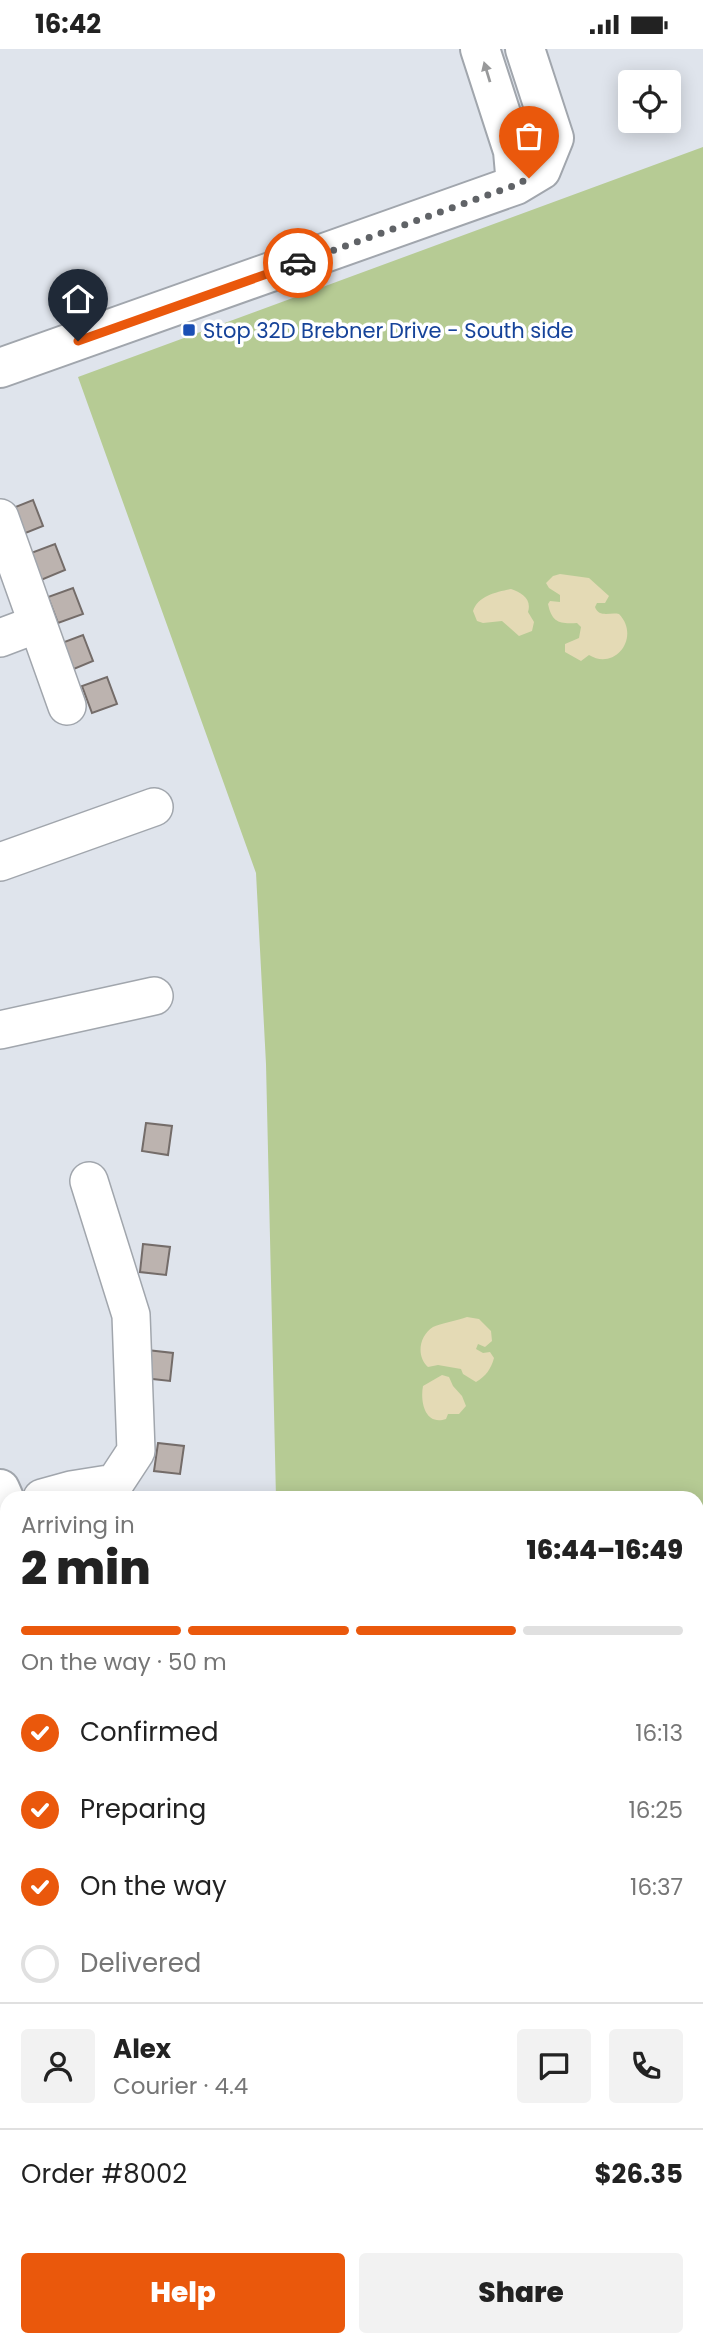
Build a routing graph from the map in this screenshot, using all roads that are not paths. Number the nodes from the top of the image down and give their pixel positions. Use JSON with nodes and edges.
{"nodes":[{"id":1,"x":480,"y":49,"type":"edge"},
{"id":2,"x":524,"y":49,"type":"edge"},
{"id":3,"x":516,"y":185,"type":"junction"},
{"id":4,"x":0,"y":368,"type":"edge"},
{"id":5,"x":4,"y":541,"type":"edge"},
{"id":6,"x":37,"y":624,"type":"junction"},
{"id":7,"x":0,"y":638,"type":"edge"},
{"id":8,"x":67,"y":706,"type":"dead end"},
{"id":9,"x":155,"y":807,"type":"dead end"},
{"id":10,"x":0,"y":862,"type":"edge"},
{"id":11,"x":154,"y":996,"type":"dead end"},
{"id":12,"x":0,"y":1030,"type":"edge"},
{"id":13,"x":89,"y":1181,"type":"dead end"},
{"id":14,"x":67,"y":1491,"type":"edge"}],
"edges":[{"from":3,"to":1,"type":"street","one_way":true},
{"from":2,"to":3,"type":"street"},
{"from":3,"to":4,"type":"street"},
{"from":5,"to":6,"type":"street"},
{"from":6,"to":7,"type":"street"},
{"from":6,"to":8,"type":"street"},
{"from":9,"to":10,"type":"street"},
{"from":11,"to":12,"type":"street"},
{"from":13,"to":14,"type":"street"}]}
